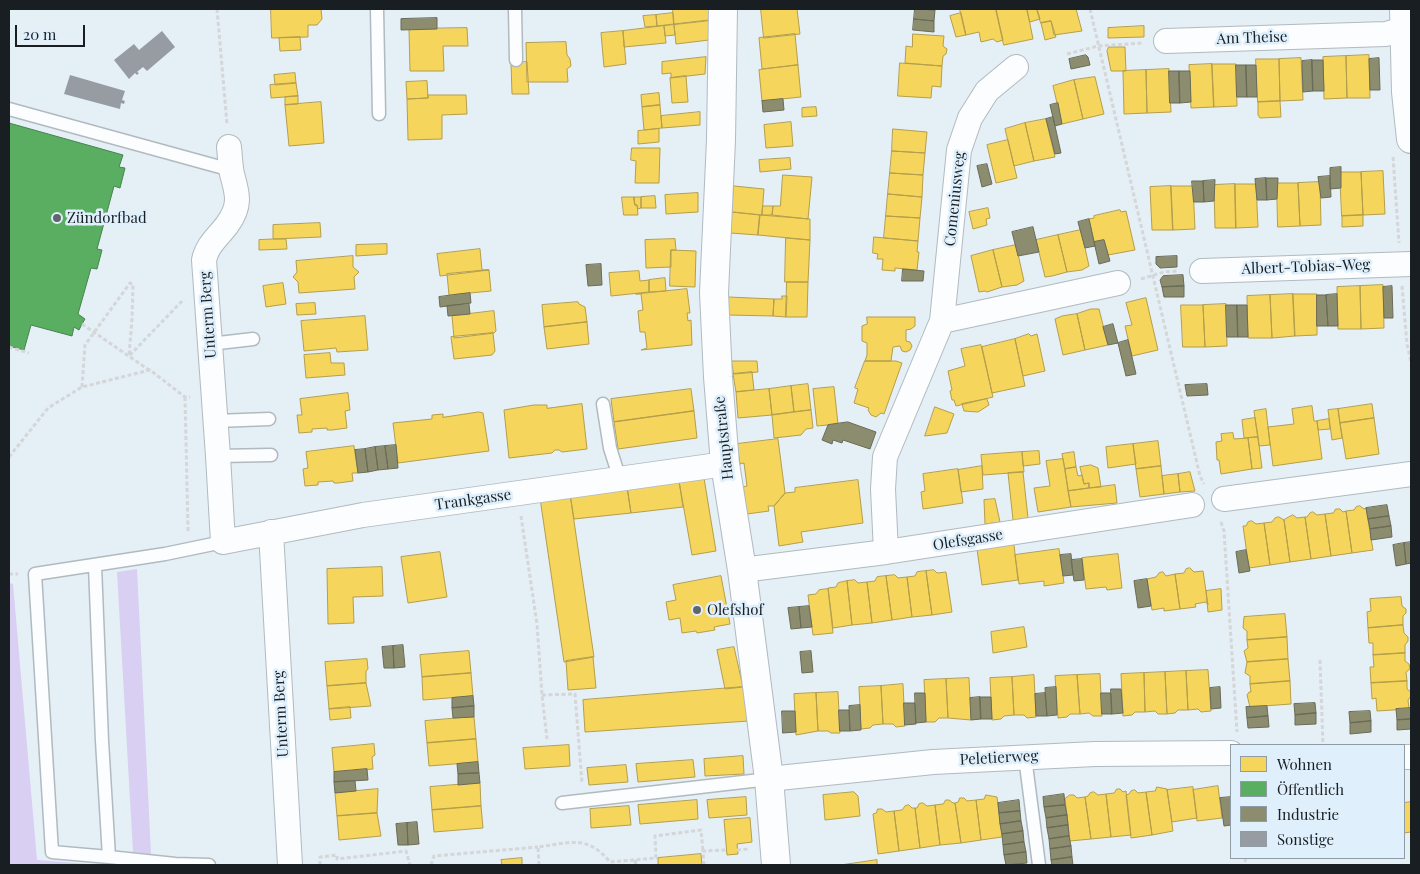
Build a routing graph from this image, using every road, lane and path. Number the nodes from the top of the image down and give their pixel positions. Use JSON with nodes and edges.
{"nodes":[{"id":1,"x":217,"y":9,"type":"edge"},
{"id":2,"x":377,"y":9,"type":"edge"},
{"id":3,"x":515,"y":9,"type":"edge"},
{"id":4,"x":723,"y":9,"type":"edge"},
{"id":5,"x":1090,"y":9,"type":"edge"},
{"id":6,"x":1407,"y":22,"type":"edge"},
{"id":7,"x":1166,"y":41,"type":"joint"},
{"id":8,"x":1098,"y":46,"type":"junction"},
{"id":9,"x":1067,"y":54,"type":"dead end"},
{"id":10,"x":516,"y":60,"type":"dead end"},
{"id":11,"x":1016,"y":67,"type":"dead end"},
{"id":12,"x":9,"y":109,"type":"edge"},
{"id":13,"x":379,"y":114,"type":"dead end"},
{"id":14,"x":1402,"y":144,"type":"edge"},
{"id":15,"x":230,"y":158,"type":"junction"},
{"id":16,"x":1406,"y":264,"type":"edge"},
{"id":17,"x":1202,"y":271,"type":"dead end"},
{"id":18,"x":205,"y":278,"type":"junction"},
{"id":19,"x":1118,"y":283,"type":"dead end"},
{"id":20,"x":942,"y":321,"type":"junction"},
{"id":21,"x":82,"y":324,"type":"dead end"},
{"id":22,"x":94,"y":332,"type":"junction"},
{"id":23,"x":254,"y":339,"type":"dead end"},
{"id":24,"x":210,"y":344,"type":"junction"},
{"id":25,"x":9,"y":347,"type":"edge"},
{"id":26,"x":29,"y":353,"type":"dead end"},
{"id":27,"x":129,"y":356,"type":"junction"},
{"id":28,"x":1411,"y":362,"type":"edge"},
{"id":29,"x":150,"y":370,"type":"junction"},
{"id":30,"x":82,"y":387,"type":"junction"},
{"id":31,"x":214,"y":396,"type":"junction"},
{"id":32,"x":185,"y":397,"type":"junction"},
{"id":33,"x":603,"y":404,"type":"dead end"},
{"id":34,"x":269,"y":419,"type":"dead end"},
{"id":35,"x":216,"y":421,"type":"junction"},
{"id":36,"x":271,"y":455,"type":"dead end"},
{"id":37,"x":218,"y":456,"type":"junction"},
{"id":38,"x":9,"y":457,"type":"edge"},
{"id":39,"x":725,"y":464,"type":"junction"},
{"id":40,"x":1411,"y":474,"type":"edge"},
{"id":41,"x":618,"y":479,"type":"junction"},
{"id":42,"x":518,"y":494,"type":"junction"},
{"id":43,"x":1210,"y":503,"type":"junction"},
{"id":44,"x":271,"y":532,"type":"junction"},
{"id":45,"x":223,"y":542,"type":"junction"},
{"id":46,"x":189,"y":549,"type":"junction"},
{"id":47,"x":886,"y":552,"type":"junction"},
{"id":48,"x":95,"y":566,"type":"junction"},
{"id":49,"x":742,"y":570,"type":"junction"},
{"id":50,"x":1320,"y":660,"type":"dead end"},
{"id":51,"x":542,"y":695,"type":"junction"},
{"id":52,"x":547,"y":739,"type":"dead end"},
{"id":53,"x":1230,"y":744,"type":"edge"},
{"id":54,"x":1234,"y":744,"type":"edge"},
{"id":55,"x":1323,"y":744,"type":"edge"},
{"id":56,"x":1025,"y":757,"type":"junction"},
{"id":57,"x":769,"y":779,"type":"junction"},
{"id":58,"x":583,"y":801,"type":"junction"},
{"id":59,"x":562,"y":803,"type":"dead end"},
{"id":60,"x":538,"y":847,"type":"junction"},
{"id":61,"x":727,"y":850,"type":"dead end"},
{"id":62,"x":703,"y":851,"type":"junction"},
{"id":63,"x":109,"y":857,"type":"junction"},
{"id":64,"x":635,"y":860,"type":"junction"},
{"id":65,"x":209,"y":865,"type":"edge"},
{"id":66,"x":290,"y":865,"type":"edge"},
{"id":67,"x":320,"y":865,"type":"edge"},
{"id":68,"x":410,"y":865,"type":"edge"},
{"id":69,"x":431,"y":865,"type":"edge"},
{"id":70,"x":539,"y":865,"type":"edge"},
{"id":71,"x":636,"y":865,"type":"edge"},
{"id":72,"x":704,"y":865,"type":"edge"},
{"id":73,"x":776,"y":865,"type":"edge"},
{"id":74,"x":1039,"y":865,"type":"edge"}],
"edges":[{"from":1,"to":15,"type":"path"},
{"from":2,"to":13,"type":"lane"},
{"from":3,"to":10,"type":"lane"},
{"from":4,"to":39,"type":"main road","name":"Hauptstraße"},
{"from":5,"to":8,"type":"path"},
{"from":6,"to":7,"type":"street","name":"Am Theise"},
{"from":6,"to":14,"type":"main road"},
{"from":7,"to":8,"type":"path"},
{"from":8,"to":9,"type":"path"},
{"from":8,"to":43,"type":"path"},
{"from":11,"to":20,"type":"street","name":"Comeniusweg"},
{"from":12,"to":15,"type":"lane"},
{"from":14,"to":16,"type":"path"},
{"from":15,"to":18,"type":"street","name":"Unterm Berg"},
{"from":16,"to":17,"type":"street","name":"Albert-Tobias-Weg"},
{"from":16,"to":28,"type":"path"},
{"from":18,"to":24,"type":"street","name":"Unterm Berg"},
{"from":18,"to":27,"type":"path"},
{"from":19,"to":20,"type":"street"},
{"from":20,"to":47,"type":"street","name":"Comeniusweg"},
{"from":21,"to":22,"type":"path"},
{"from":22,"to":27,"type":"path"},
{"from":22,"to":27,"type":"path"},
{"from":22,"to":30,"type":"path"},
{"from":23,"to":24,"type":"lane"},
{"from":24,"to":31,"type":"street","name":"Unterm Berg"},
{"from":25,"to":26,"type":"path"},
{"from":27,"to":29,"type":"path"},
{"from":29,"to":30,"type":"path"},
{"from":29,"to":32,"type":"path"},
{"from":30,"to":38,"type":"path"},
{"from":31,"to":32,"type":"path"},
{"from":31,"to":35,"type":"street","name":"Unterm Berg"},
{"from":32,"to":46,"type":"path"},
{"from":33,"to":41,"type":"lane"},
{"from":34,"to":35,"type":"lane"},
{"from":35,"to":37,"type":"street","name":"Unterm Berg"},
{"from":36,"to":37,"type":"lane"},
{"from":37,"to":45,"type":"street","name":"Unterm Berg"},
{"from":39,"to":41,"type":"street","name":"Trankgasse"},
{"from":39,"to":49,"type":"main road","name":"Hauptstraße"},
{"from":40,"to":43,"type":"street","name":"Olefsgasse"},
{"from":41,"to":42,"type":"street","name":"Trankgasse"},
{"from":42,"to":44,"type":"street","name":"Trankgasse"},
{"from":42,"to":51,"type":"path"},
{"from":43,"to":47,"type":"street","name":"Olefsgasse"},
{"from":43,"to":54,"type":"path"},
{"from":44,"to":45,"type":"street","name":"Trankgasse"},
{"from":44,"to":66,"type":"street","name":"Unterm Berg"},
{"from":45,"to":46,"type":"lane"},
{"from":46,"to":48,"type":"lane"},
{"from":47,"to":49,"type":"street","name":"Olefsgasse"},
{"from":48,"to":63,"type":"lane"},
{"from":48,"to":63,"type":"lane"},
{"from":49,"to":57,"type":"main road","name":"Hauptstraße"},
{"from":50,"to":55,"type":"path"},
{"from":51,"to":52,"type":"path"},
{"from":51,"to":58,"type":"path"},
{"from":53,"to":56,"type":"street","name":"Peletierweg"},
{"from":56,"to":57,"type":"street","name":"Peletierweg"},
{"from":56,"to":74,"type":"lane"},
{"from":57,"to":58,"type":"lane"},
{"from":57,"to":73,"type":"main road","name":"Hauptstraße"},
{"from":58,"to":59,"type":"lane"},
{"from":60,"to":64,"type":"path"},
{"from":60,"to":69,"type":"path"},
{"from":60,"to":70,"type":"path"},
{"from":61,"to":62,"type":"path"},
{"from":62,"to":64,"type":"path"},
{"from":62,"to":72,"type":"path"},
{"from":63,"to":65,"type":"lane"},
{"from":64,"to":71,"type":"path"},
{"from":67,"to":68,"type":"path"}]}
